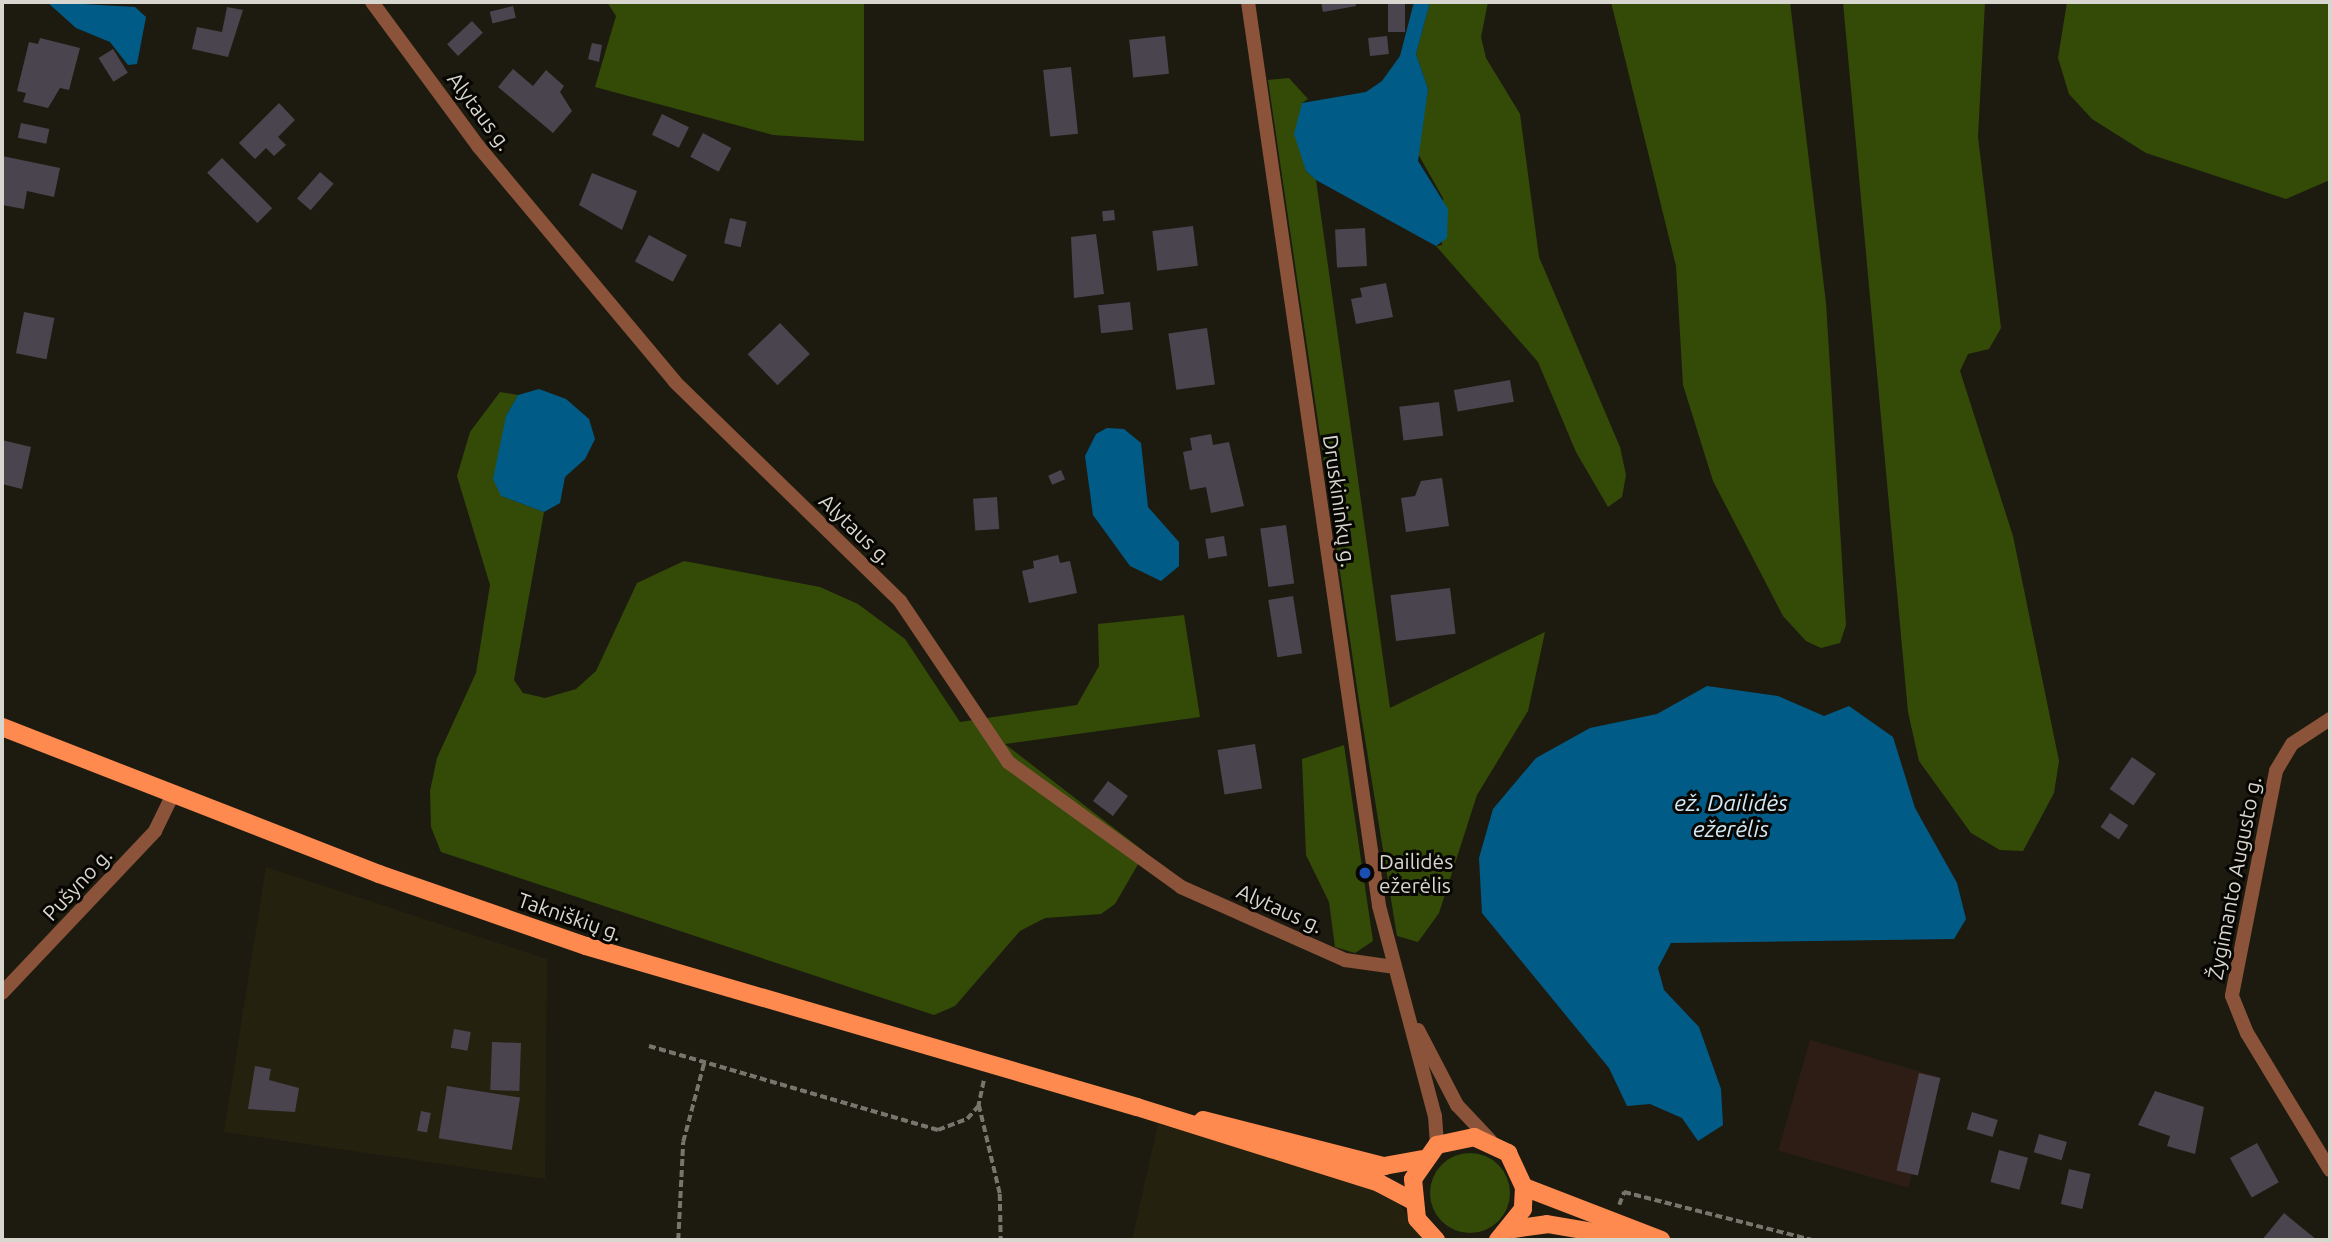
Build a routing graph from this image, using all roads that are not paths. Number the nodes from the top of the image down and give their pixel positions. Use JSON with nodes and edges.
{"nodes":[{"id":1,"x":372,"y":2,"type":"edge"},
{"id":2,"x":1248,"y":2,"type":"edge"},
{"id":3,"x":2330,"y":719,"type":"edge"},
{"id":4,"x":2,"y":727,"type":"edge"},
{"id":5,"x":172,"y":796,"type":"junction"},
{"id":6,"x":1394,"y":967,"type":"junction"},
{"id":7,"x":2,"y":993,"type":"edge"},
{"id":8,"x":1405,"y":1003,"type":"junction"},
{"id":9,"x":1137,"y":1107,"type":"junction"},
{"id":10,"x":1493,"y":1142,"type":"junction"},
{"id":11,"x":1437,"y":1145,"type":"junction"},
{"id":12,"x":1422,"y":1159,"type":"junction"},
{"id":13,"x":2330,"y":1170,"type":"edge"},
{"id":14,"x":1524,"y":1187,"type":"junction"},
{"id":15,"x":1411,"y":1200,"type":"junction"},
{"id":16,"x":1505,"y":1235,"type":"edge"},
{"id":17,"x":1436,"y":1240,"type":"edge"},
{"id":18,"x":1641,"y":1240,"type":"edge"},
{"id":19,"x":1661,"y":1240,"type":"edge"}],
"edges":[{"from":1,"to":6,"type":"street","name":"Alytaus g."},
{"from":2,"to":6,"type":"street","name":"Druskininkų g."},
{"from":3,"to":13,"type":"street","name":"Žygimanto Augusto g."},
{"from":4,"to":5,"type":"main road","name":"Takniškių g."},
{"from":5,"to":7,"type":"street","name":"Pušyno g."},
{"from":5,"to":9,"type":"main road","name":"Takniškių g."},
{"from":6,"to":8,"type":"street","name":"Druskininkų g."},
{"from":8,"to":10,"type":"street"},
{"from":8,"to":11,"type":"street"},
{"from":9,"to":12,"type":"main road"},
{"from":9,"to":15,"type":"main road"},
{"from":10,"to":11,"type":"main road"},
{"from":10,"to":14,"type":"main road"},
{"from":11,"to":12,"type":"main road"},
{"from":12,"to":15,"type":"main road"},
{"from":14,"to":16,"type":"main road"},
{"from":14,"to":19,"type":"main road"},
{"from":15,"to":17,"type":"main road"},
{"from":16,"to":18,"type":"main road"}]}
